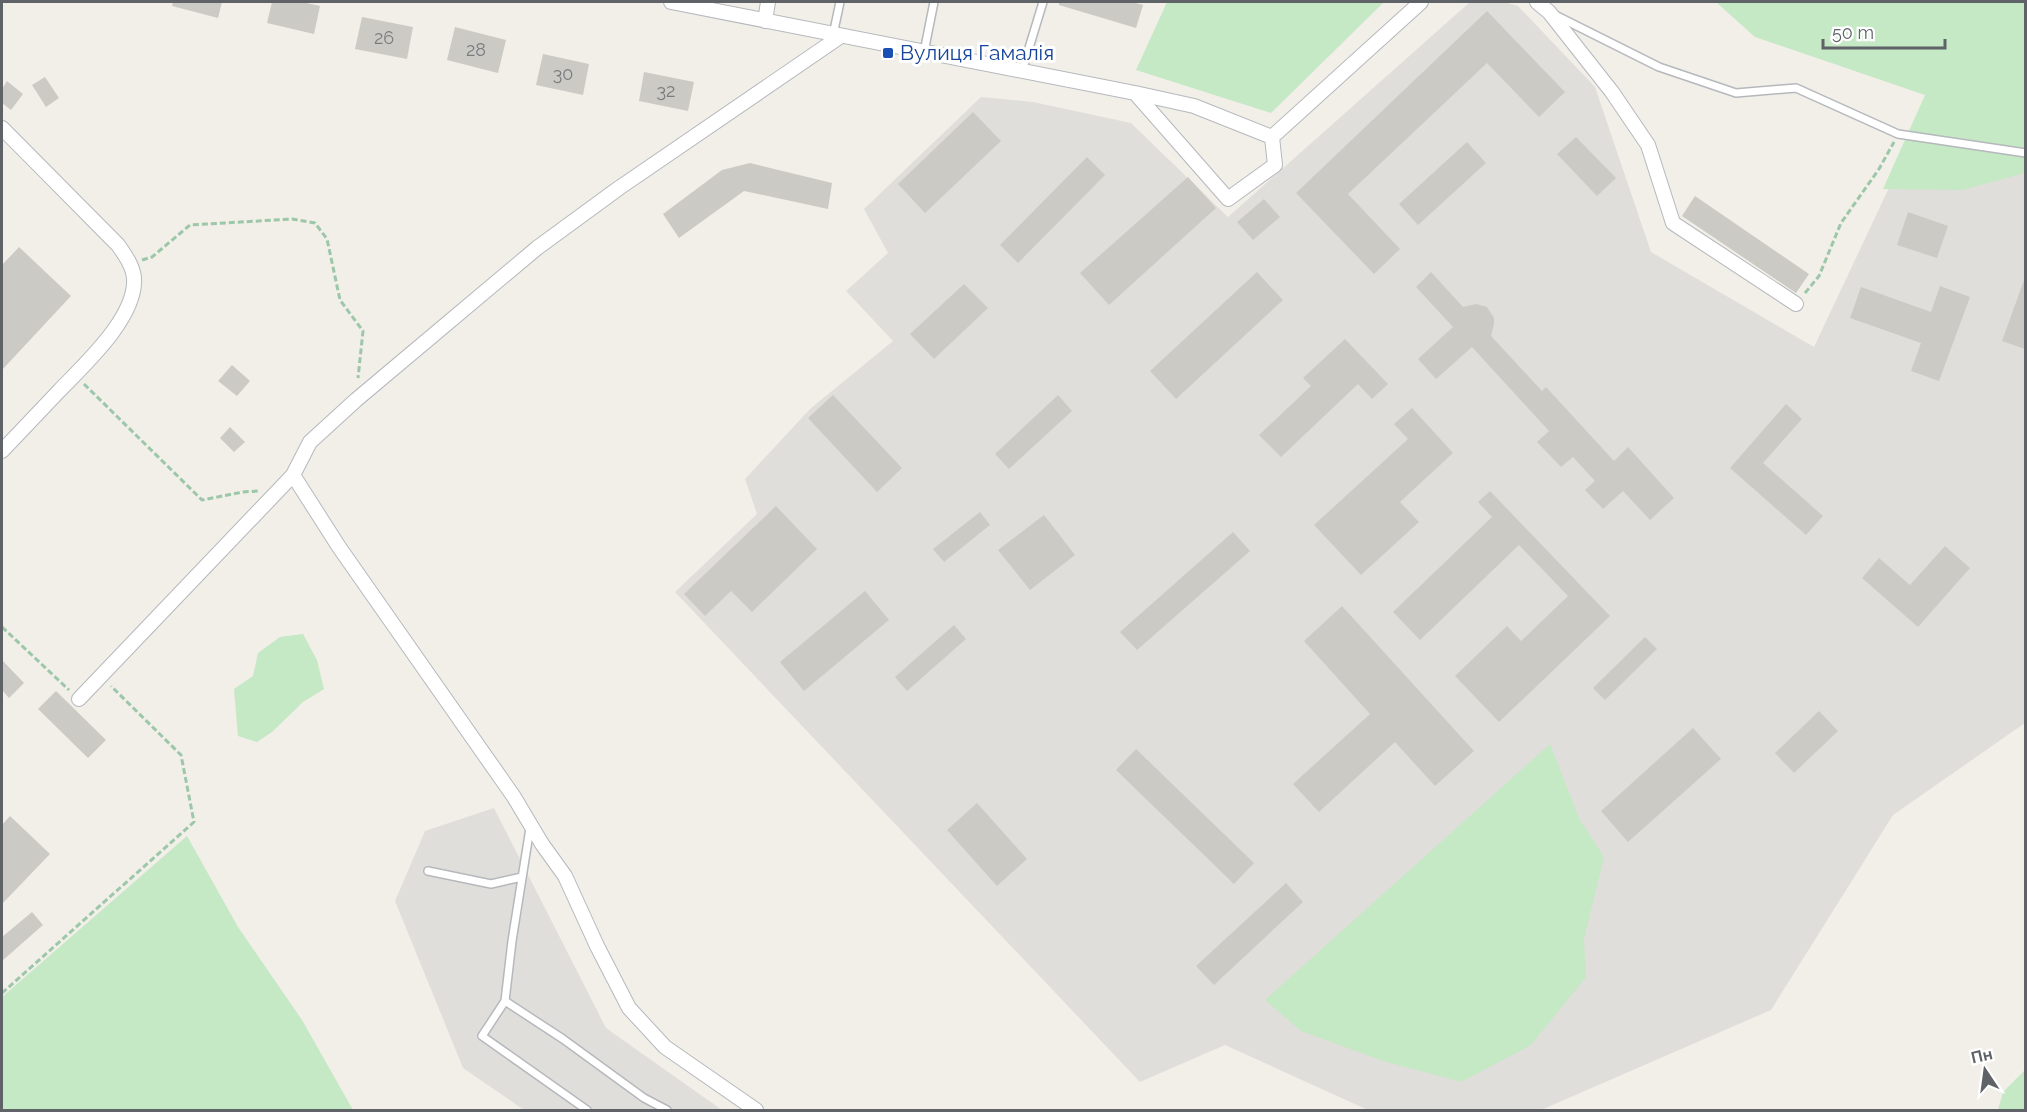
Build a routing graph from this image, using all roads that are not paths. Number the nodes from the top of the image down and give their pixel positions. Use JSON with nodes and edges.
{"nodes":[{"id":1,"x":671,"y":2,"type":"edge"},
{"id":2,"x":768,"y":2,"type":"edge"},
{"id":3,"x":840,"y":2,"type":"edge"},
{"id":4,"x":934,"y":2,"type":"edge"},
{"id":5,"x":1043,"y":2,"type":"edge"},
{"id":6,"x":1421,"y":2,"type":"edge"},
{"id":7,"x":1537,"y":2,"type":"edge"},
{"id":8,"x":1549,"y":12,"type":"junction"},
{"id":9,"x":765,"y":21,"type":"junction"},
{"id":10,"x":837,"y":35,"type":"junction"},
{"id":11,"x":924,"y":52,"type":"junction"},
{"id":12,"x":1022,"y":71,"type":"junction"},
{"id":13,"x":1135,"y":93,"type":"junction"},
{"id":14,"x":2,"y":128,"type":"edge"},
{"id":15,"x":1272,"y":137,"type":"junction"},
{"id":16,"x":2025,"y":153,"type":"edge"},
{"id":17,"x":1796,"y":304,"type":"road end"},
{"id":18,"x":2,"y":451,"type":"edge"},
{"id":19,"x":294,"y":476,"type":"junction"},
{"id":20,"x":79,"y":699,"type":"road end"},
{"id":21,"x":531,"y":824,"type":"junction"},
{"id":22,"x":428,"y":871,"type":"dead end"},
{"id":23,"x":522,"y":877,"type":"junction"},
{"id":24,"x":505,"y":1001,"type":"junction"},
{"id":25,"x":587,"y":1110,"type":"edge"},
{"id":26,"x":667,"y":1110,"type":"edge"},
{"id":27,"x":756,"y":1110,"type":"edge"}],
"edges":[{"from":1,"to":9,"type":"street"},
{"from":2,"to":9,"type":"street"},
{"from":3,"to":10,"type":"lane"},
{"from":4,"to":11,"type":"lane"},
{"from":5,"to":12,"type":"lane"},
{"from":6,"to":15,"type":"street"},
{"from":7,"to":8,"type":"street"},
{"from":8,"to":16,"type":"lane"},
{"from":8,"to":17,"type":"street"},
{"from":9,"to":10,"type":"street"},
{"from":10,"to":11,"type":"street"},
{"from":10,"to":19,"type":"street"},
{"from":11,"to":12,"type":"street"},
{"from":12,"to":13,"type":"street"},
{"from":13,"to":15,"type":"street"},
{"from":13,"to":15,"type":"street"},
{"from":14,"to":18,"type":"street"},
{"from":19,"to":20,"type":"street"},
{"from":19,"to":21,"type":"street"},
{"from":21,"to":23,"type":"lane"},
{"from":21,"to":27,"type":"street"},
{"from":22,"to":23,"type":"lane"},
{"from":23,"to":24,"type":"lane"},
{"from":24,"to":25,"type":"lane"},
{"from":24,"to":26,"type":"lane"}]}
